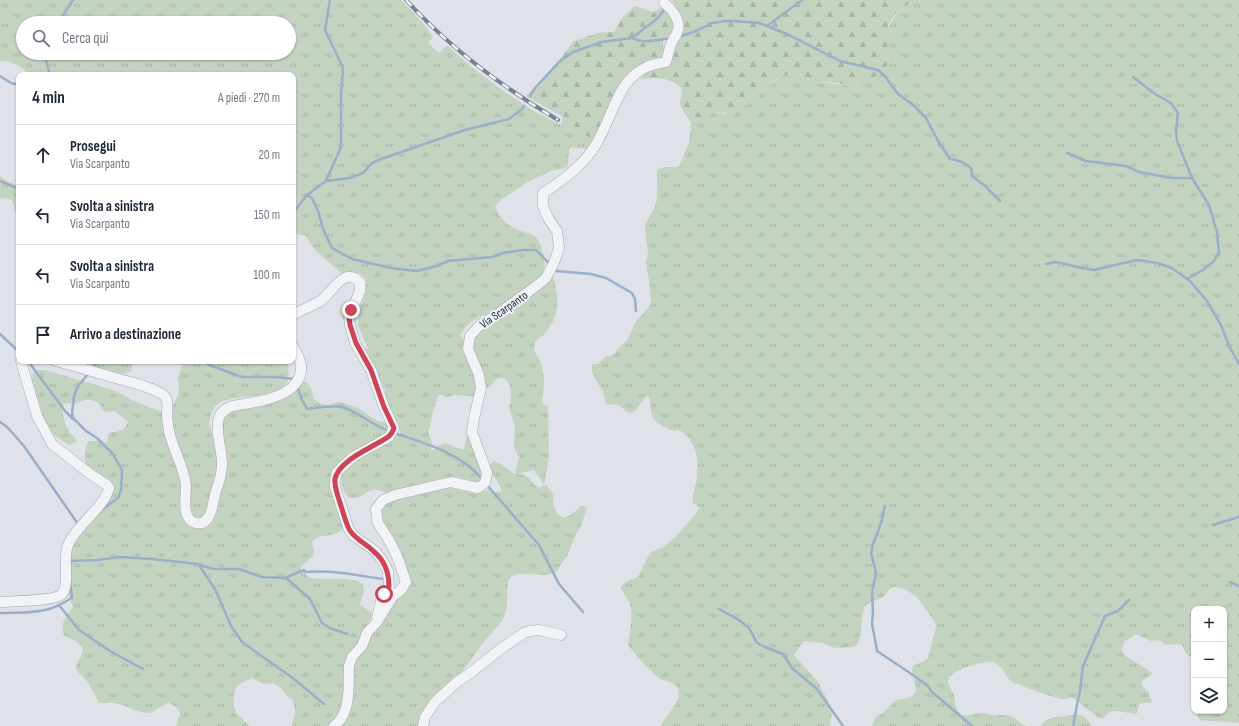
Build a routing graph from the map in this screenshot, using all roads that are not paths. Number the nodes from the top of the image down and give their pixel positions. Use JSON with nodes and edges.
{"nodes":[{"id":1,"x":664,"y":3,"type":"dead end"},
{"id":2,"x":296,"y":312,"type":"edge"},
{"id":3,"x":296,"y":354,"type":"edge"},
{"id":4,"x":22,"y":364,"type":"edge"},
{"id":5,"x":66,"y":364,"type":"edge"},
{"id":6,"x":0,"y":602,"type":"edge"},
{"id":7,"x":377,"y":622,"type":"junction"},
{"id":8,"x":561,"y":635,"type":"dead end"},
{"id":9,"x":334,"y":726,"type":"edge"},
{"id":10,"x":423,"y":726,"type":"edge"}],
"edges":[{"from":1,"to":7,"type":"street","name":"Via Scarpanto"},
{"from":2,"to":7,"type":"street","name":"Via Scarpanto"},
{"from":3,"to":5,"type":"street"},
{"from":4,"to":6,"type":"street"},
{"from":7,"to":9,"type":"street","name":"Via Scarpanto"},
{"from":8,"to":10,"type":"street"}]}
